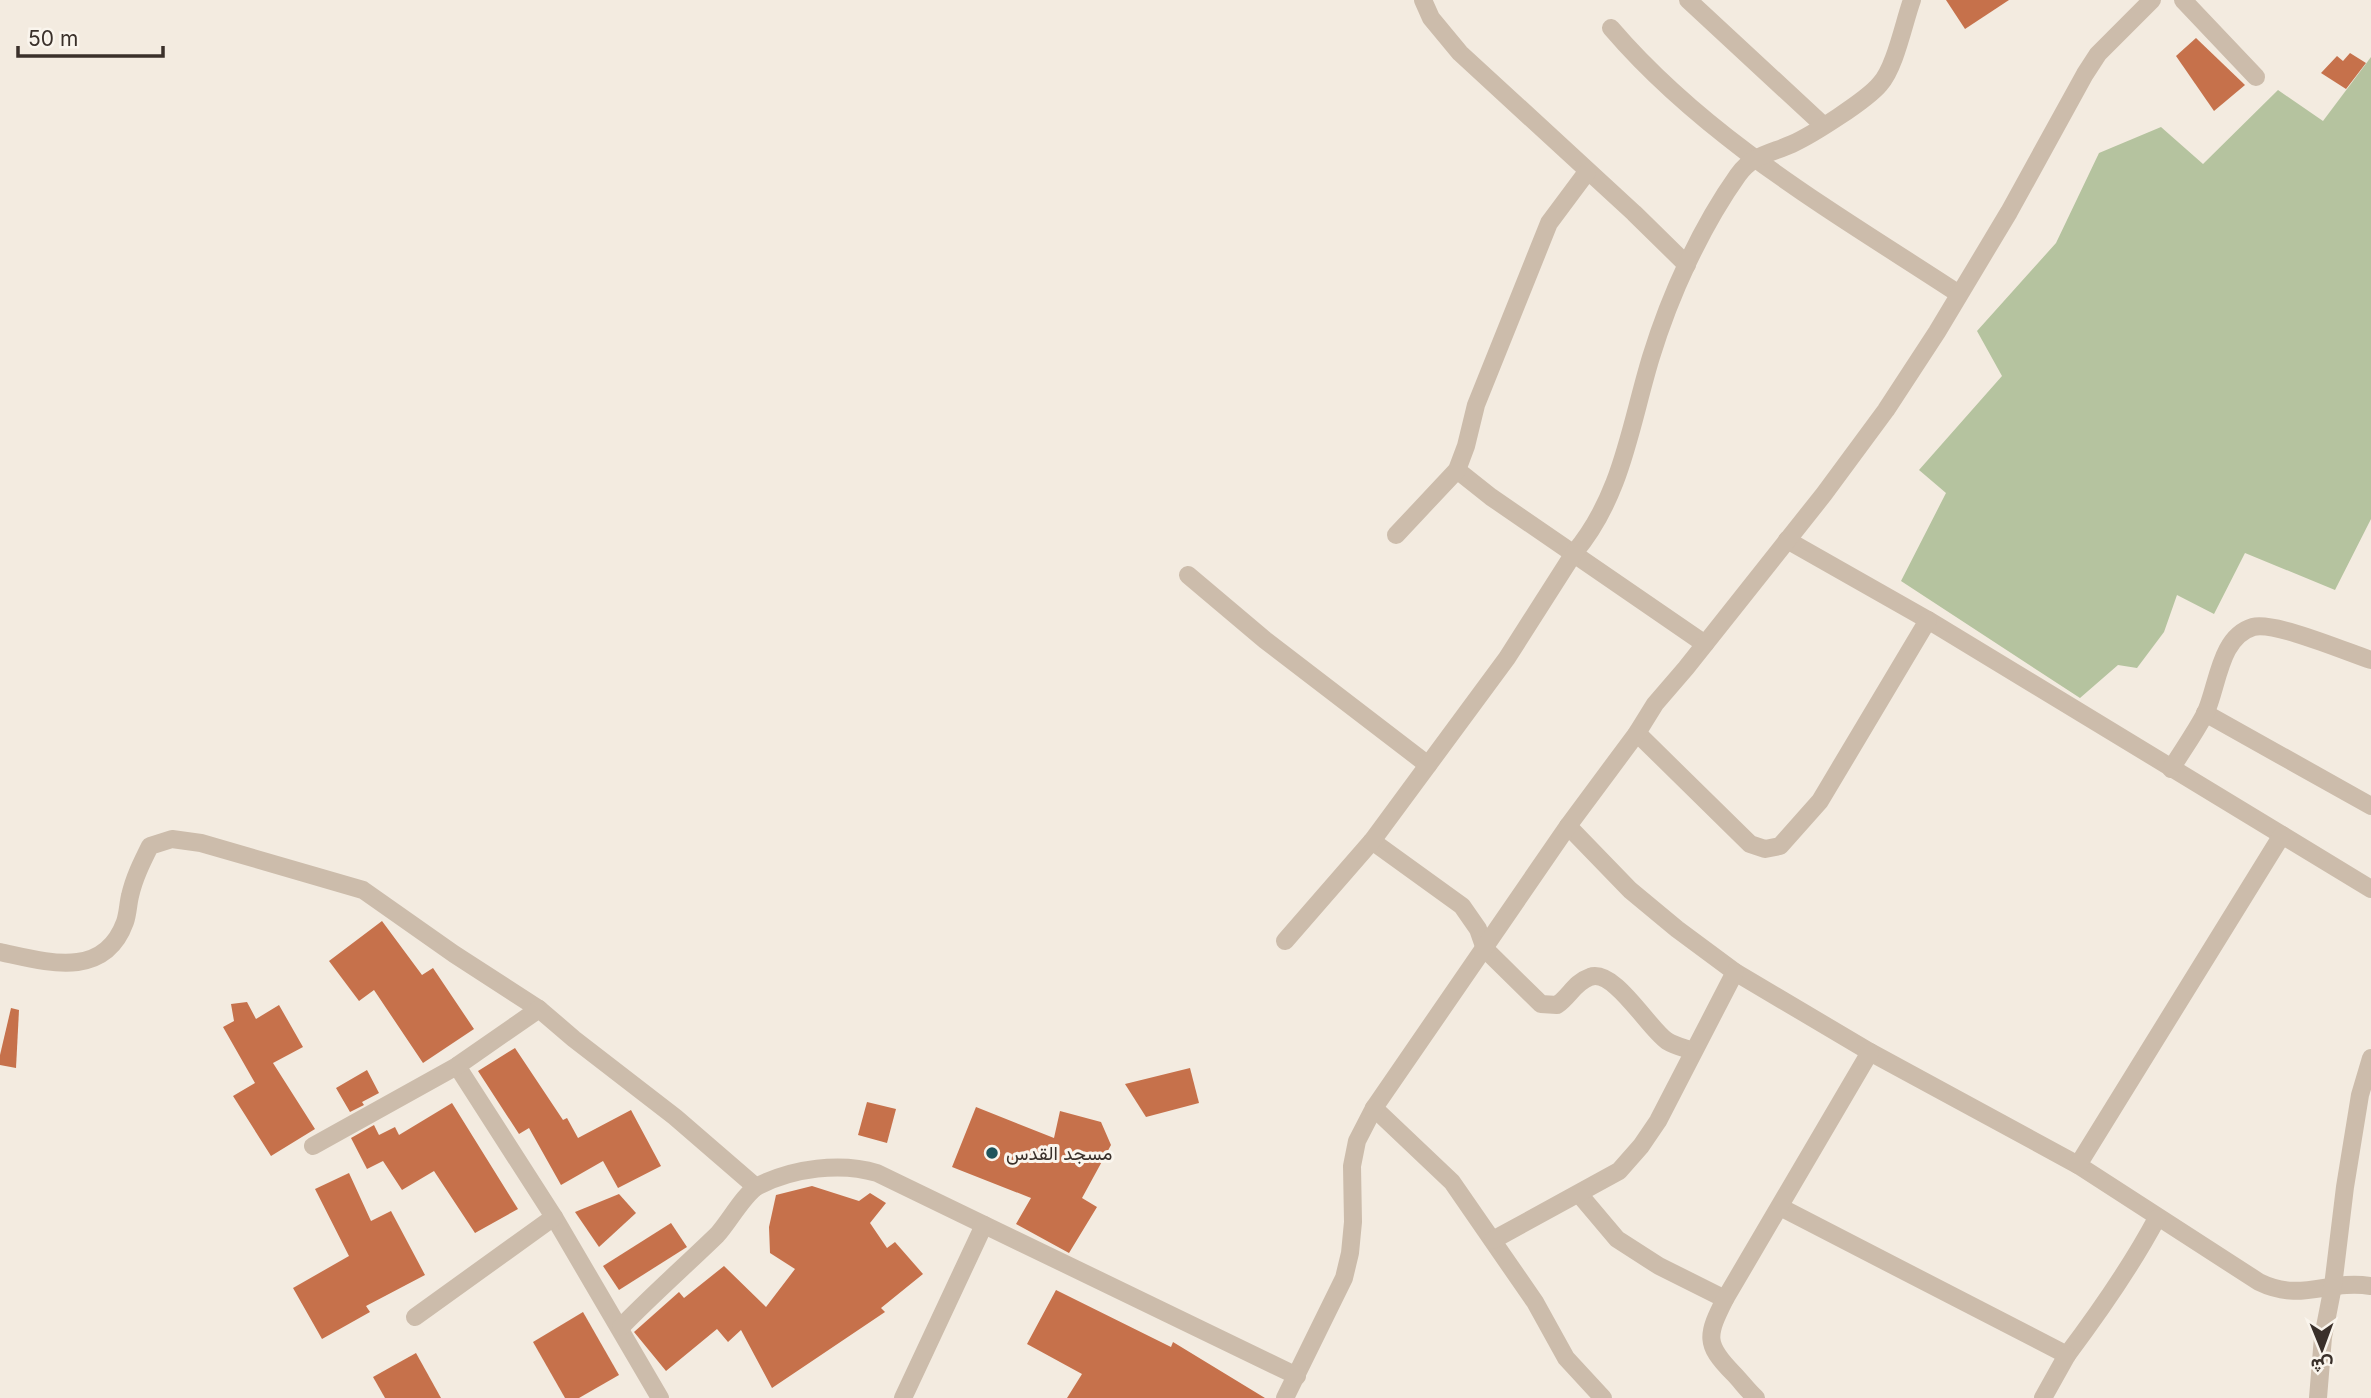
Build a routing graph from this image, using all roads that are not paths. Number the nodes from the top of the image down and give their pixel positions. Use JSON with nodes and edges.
{"nodes":[{"id":1,"x":1423,"y":0,"type":"edge"},
{"id":2,"x":1688,"y":0,"type":"edge"},
{"id":3,"x":1912,"y":0,"type":"edge"},
{"id":4,"x":2152,"y":0,"type":"edge"},
{"id":5,"x":2183,"y":0,"type":"edge"},
{"id":6,"x":1611,"y":28,"type":"dead end"},
{"id":7,"x":2256,"y":78,"type":"dead end"},
{"id":8,"x":1823,"y":125,"type":"junction"},
{"id":9,"x":1753,"y":159,"type":"junction"},
{"id":10,"x":1587,"y":172,"type":"junction"},
{"id":11,"x":1687,"y":265,"type":"junction"},
{"id":12,"x":1959,"y":294,"type":"junction"},
{"id":13,"x":1457,"y":470,"type":"junction"},
{"id":14,"x":1396,"y":536,"type":"dead end"},
{"id":15,"x":1787,"y":540,"type":"junction"},
{"id":16,"x":1574,"y":553,"type":"junction"},
{"id":17,"x":1188,"y":575,"type":"dead end"},
{"id":18,"x":1928,"y":620,"type":"junction"},
{"id":19,"x":1705,"y":644,"type":"junction"},
{"id":20,"x":2371,"y":660,"type":"edge"},
{"id":21,"x":2205,"y":713,"type":"junction"},
{"id":22,"x":1637,"y":733,"type":"junction"},
{"id":23,"x":1428,"y":765,"type":"junction"},
{"id":24,"x":2171,"y":769,"type":"junction"},
{"id":25,"x":2371,"y":806,"type":"edge"},
{"id":26,"x":1568,"y":826,"type":"junction"},
{"id":27,"x":2282,"y":835,"type":"junction"},
{"id":28,"x":1372,"y":841,"type":"junction"},
{"id":29,"x":2371,"y":889,"type":"edge"},
{"id":30,"x":1285,"y":941,"type":"dead end"},
{"id":31,"x":1485,"y":949,"type":"junction"},
{"id":32,"x":0,"y":952,"type":"edge"},
{"id":33,"x":1735,"y":972,"type":"junction"},
{"id":34,"x":539,"y":1009,"type":"junction"},
{"id":35,"x":1693,"y":1051,"type":"junction"},
{"id":36,"x":1870,"y":1052,"type":"junction"},
{"id":37,"x":2371,"y":1058,"type":"edge"},
{"id":38,"x":457,"y":1066,"type":"junction"},
{"id":39,"x":2365,"y":1096,"type":"edge"},
{"id":40,"x":1374,"y":1108,"type":"junction"},
{"id":41,"x":313,"y":1146,"type":"dead end"},
{"id":42,"x":2078,"y":1165,"type":"junction"},
{"id":43,"x":756,"y":1187,"type":"junction"},
{"id":44,"x":1579,"y":1194,"type":"junction"},
{"id":45,"x":1780,"y":1207,"type":"junction"},
{"id":46,"x":554,"y":1217,"type":"junction"},
{"id":47,"x":2157,"y":1218,"type":"junction"},
{"id":48,"x":984,"y":1225,"type":"junction"},
{"id":49,"x":1493,"y":1240,"type":"junction"},
{"id":50,"x":2333,"y":1286,"type":"junction"},
{"id":51,"x":2371,"y":1286,"type":"edge"},
{"id":52,"x":1725,"y":1300,"type":"junction"},
{"id":53,"x":415,"y":1317,"type":"dead end"},
{"id":54,"x":621,"y":1328,"type":"junction"},
{"id":55,"x":2067,"y":1354,"type":"junction"},
{"id":56,"x":1297,"y":1376,"type":"junction"},
{"id":57,"x":660,"y":1398,"type":"edge"},
{"id":58,"x":903,"y":1398,"type":"edge"},
{"id":59,"x":1286,"y":1398,"type":"edge"},
{"id":60,"x":1603,"y":1398,"type":"edge"},
{"id":61,"x":1756,"y":1398,"type":"edge"},
{"id":62,"x":2043,"y":1398,"type":"edge"},
{"id":63,"x":2318,"y":1398,"type":"edge"}],
"edges":[{"from":1,"to":10,"type":"street"},
{"from":2,"to":8,"type":"street"},
{"from":3,"to":8,"type":"street"},
{"from":4,"to":12,"type":"street"},
{"from":5,"to":7,"type":"street"},
{"from":6,"to":9,"type":"street"},
{"from":8,"to":9,"type":"street"},
{"from":9,"to":11,"type":"street"},
{"from":9,"to":12,"type":"street"},
{"from":10,"to":11,"type":"street"},
{"from":10,"to":13,"type":"street"},
{"from":11,"to":16,"type":"street"},
{"from":12,"to":15,"type":"street"},
{"from":13,"to":14,"type":"street"},
{"from":13,"to":16,"type":"street"},
{"from":15,"to":18,"type":"street"},
{"from":15,"to":19,"type":"street"},
{"from":16,"to":19,"type":"street"},
{"from":16,"to":23,"type":"street"},
{"from":17,"to":23,"type":"street"},
{"from":18,"to":22,"type":"street"},
{"from":18,"to":24,"type":"street"},
{"from":19,"to":22,"type":"street"},
{"from":20,"to":21,"type":"street"},
{"from":21,"to":24,"type":"street"},
{"from":21,"to":25,"type":"street"},
{"from":22,"to":26,"type":"street"},
{"from":23,"to":28,"type":"street"},
{"from":24,"to":27,"type":"street"},
{"from":26,"to":31,"type":"street"},
{"from":26,"to":33,"type":"street"},
{"from":27,"to":29,"type":"street"},
{"from":27,"to":42,"type":"street"},
{"from":28,"to":30,"type":"street"},
{"from":28,"to":31,"type":"street"},
{"from":31,"to":35,"type":"street"},
{"from":31,"to":40,"type":"street"},
{"from":32,"to":34,"type":"street"},
{"from":33,"to":35,"type":"street"},
{"from":33,"to":36,"type":"street"},
{"from":34,"to":38,"type":"street"},
{"from":34,"to":43,"type":"street"},
{"from":35,"to":44,"type":"street"},
{"from":36,"to":42,"type":"street"},
{"from":36,"to":45,"type":"street"},
{"from":37,"to":39,"type":"street"},
{"from":38,"to":41,"type":"street"},
{"from":38,"to":46,"type":"street"},
{"from":39,"to":50,"type":"street"},
{"from":40,"to":49,"type":"street"},
{"from":40,"to":56,"type":"street"},
{"from":42,"to":47,"type":"street"},
{"from":43,"to":48,"type":"street"},
{"from":43,"to":54,"type":"street"},
{"from":44,"to":49,"type":"street"},
{"from":44,"to":52,"type":"street"},
{"from":45,"to":52,"type":"street"},
{"from":45,"to":55,"type":"street"},
{"from":46,"to":53,"type":"street"},
{"from":46,"to":54,"type":"street"},
{"from":47,"to":50,"type":"street"},
{"from":47,"to":55,"type":"street"},
{"from":48,"to":56,"type":"street"},
{"from":48,"to":58,"type":"street"},
{"from":49,"to":60,"type":"street"},
{"from":50,"to":51,"type":"street"},
{"from":50,"to":63,"type":"street"},
{"from":52,"to":61,"type":"street"},
{"from":54,"to":57,"type":"street"},
{"from":55,"to":62,"type":"street"},
{"from":56,"to":59,"type":"street"}]}
